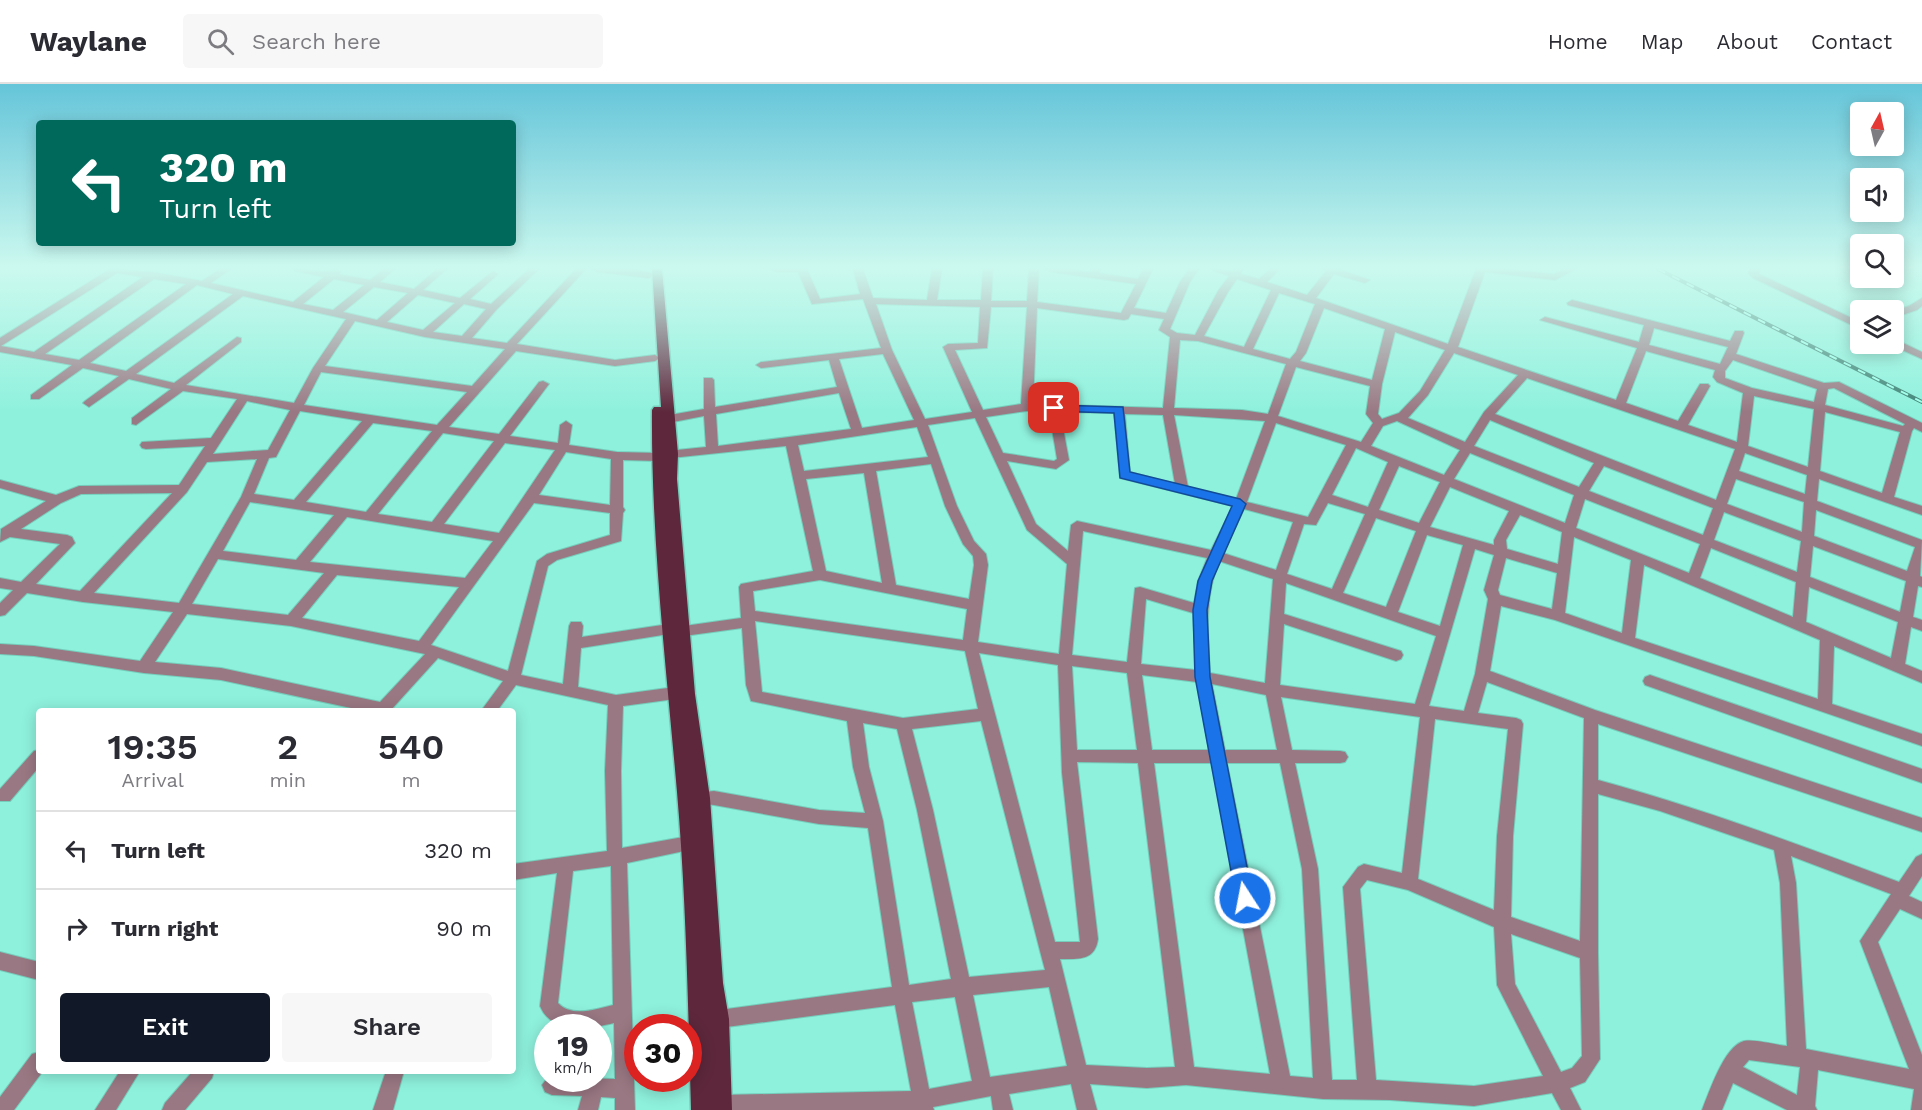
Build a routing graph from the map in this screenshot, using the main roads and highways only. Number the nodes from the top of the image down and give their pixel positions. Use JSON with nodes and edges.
{"nodes":[{"id":1,"x":654,"y":317,"type":"edge"},
{"id":2,"x":657,"y":317,"type":"edge"},
{"id":3,"x":664,"y":456,"type":"junction"},
{"id":4,"x":676,"y":630,"type":"junction"},
{"id":5,"x":721,"y":1108,"type":"edge"},
{"id":6,"x":702,"y":1110,"type":"edge"}],
"edges":[{"from":1,"to":3,"type":"main road"},
{"from":2,"to":3,"type":"main road"},
{"from":3,"to":4,"type":"main road"},
{"from":4,"to":5,"type":"main road"},
{"from":4,"to":6,"type":"main road"}]}
